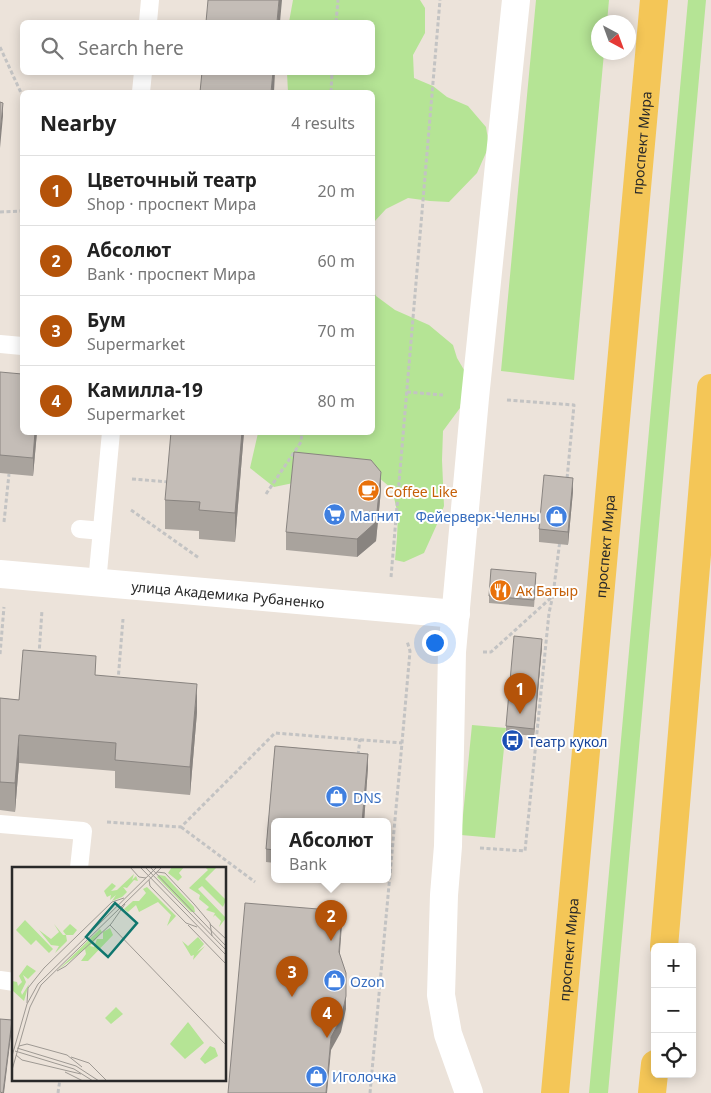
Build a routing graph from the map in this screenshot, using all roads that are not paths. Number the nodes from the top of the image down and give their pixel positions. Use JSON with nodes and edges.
{"nodes":[{"id":1,"x":150,"y":0,"type":"edge"},
{"id":2,"x":516,"y":0,"type":"edge"},
{"id":3,"x":654,"y":0,"type":"edge"},
{"id":4,"x":148,"y":20,"type":"edge"},
{"id":5,"x":143,"y":75,"type":"edge"},
{"id":6,"x":141,"y":90,"type":"edge"},
{"id":7,"x":0,"y":344,"type":"edge"},
{"id":8,"x":20,"y":346,"type":"edge"},
{"id":9,"x":711,"y":388,"type":"edge"},
{"id":10,"x":111,"y":435,"type":"edge"},
{"id":11,"x":80,"y":529,"type":"dead end"},
{"id":12,"x":102,"y":530,"type":"junction"},
{"id":13,"x":0,"y":574,"type":"edge"},
{"id":14,"x":97,"y":583,"type":"junction"},
{"id":15,"x":456,"y":614,"type":"junction"},
{"id":16,"x":0,"y":824,"type":"edge"},
{"id":17,"x":79,"y":867,"type":"edge"},
{"id":18,"x":664,"y":943,"type":"edge"},
{"id":19,"x":654,"y":1078,"type":"edge"},
{"id":20,"x":469,"y":1093,"type":"edge"},
{"id":21,"x":555,"y":1093,"type":"edge"},
{"id":22,"x":652,"y":1093,"type":"edge"}],
"edges":[{"from":1,"to":4,"type":"lane"},
{"from":2,"to":15,"type":"street"},
{"from":3,"to":21,"type":"main road","name":"проспект Мира"},
{"from":5,"to":6,"type":"lane"},
{"from":7,"to":8,"type":"lane"},
{"from":9,"to":18,"type":"main road"},
{"from":10,"to":12,"type":"lane"},
{"from":11,"to":12,"type":"lane"},
{"from":12,"to":14,"type":"lane"},
{"from":13,"to":14,"type":"street","name":"улица Академика Рубаненко"},
{"from":14,"to":15,"type":"street","name":"улица Академика Рубаненко"},
{"from":15,"to":20,"type":"street"},
{"from":16,"to":17,"type":"lane"},
{"from":19,"to":22,"type":"main road"}]}
